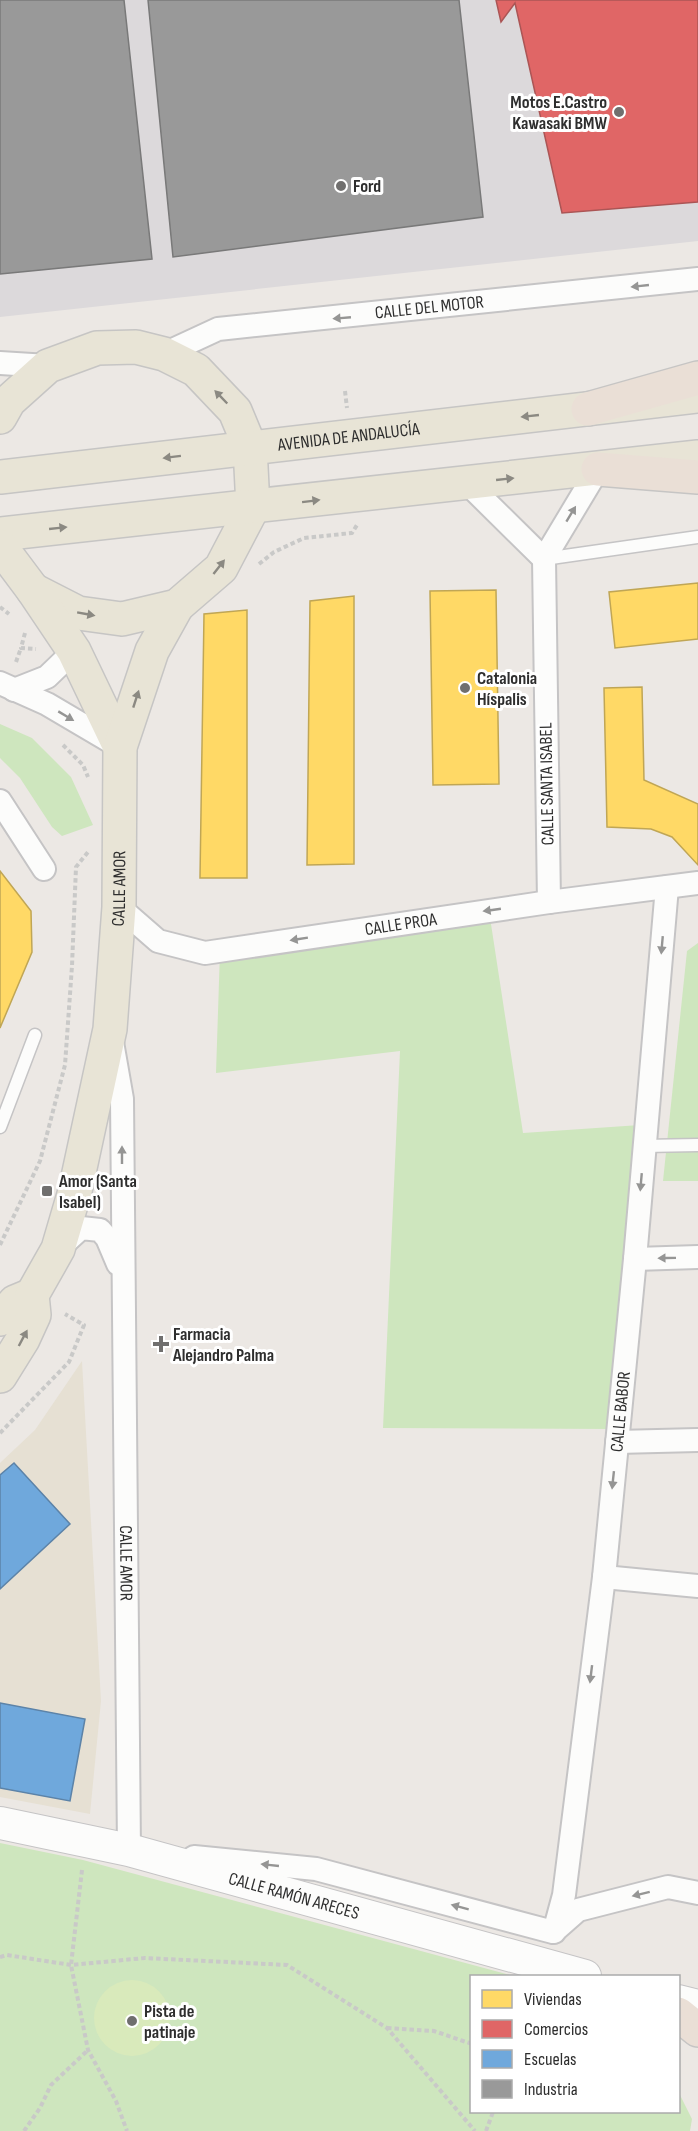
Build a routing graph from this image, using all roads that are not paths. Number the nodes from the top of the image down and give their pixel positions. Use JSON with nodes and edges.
{"nodes":[{"id":1,"x":698,"y":279,"type":"edge"},
{"id":2,"x":164,"y":354,"type":"junction"},
{"id":3,"x":0,"y":363,"type":"edge"},
{"id":4,"x":48,"y":366,"type":"junction"},
{"id":5,"x":698,"y":378,"type":"edge"},
{"id":6,"x":698,"y":396,"type":"edge"},
{"id":7,"x":588,"y":409,"type":"junction"},
{"id":8,"x":0,"y":417,"type":"edge"},
{"id":9,"x":250,"y":447,"type":"junction"},
{"id":10,"x":698,"y":456,"type":"edge"},
{"id":11,"x":598,"y":469,"type":"junction"},
{"id":12,"x":0,"y":477,"type":"edge"},
{"id":13,"x":698,"y":477,"type":"edge"},
{"id":14,"x":467,"y":483,"type":"junction"},
{"id":15,"x":253,"y":507,"type":"junction"},
{"id":16,"x":0,"y":534,"type":"edge"},
{"id":17,"x":698,"y":537,"type":"edge"},
{"id":18,"x":0,"y":546,"type":"edge"},
{"id":19,"x":544,"y":559,"type":"junction"},
{"id":20,"x":33,"y":590,"type":"junction"},
{"id":21,"x":177,"y":606,"type":"junction"},
{"id":22,"x":74,"y":651,"type":"junction"},
{"id":23,"x":9,"y":680,"type":"edge"},
{"id":24,"x":120,"y":747,"type":"junction"},
{"id":25,"x":0,"y":801,"type":"edge"},
{"id":26,"x":44,"y":869,"type":"dead end"},
{"id":27,"x":698,"y":883,"type":"edge"},
{"id":28,"x":667,"y":887,"type":"junction"},
{"id":29,"x":549,"y":902,"type":"junction"},
{"id":30,"x":119,"y":907,"type":"junction"},
{"id":31,"x":110,"y":1029,"type":"junction"},
{"id":32,"x":35,"y":1035,"type":"dead end"},
{"id":33,"x":0,"y":1127,"type":"edge"},
{"id":34,"x":698,"y":1145,"type":"edge"},
{"id":35,"x":644,"y":1146,"type":"junction"},
{"id":36,"x":58,"y":1249,"type":"junction"},
{"id":37,"x":698,"y":1257,"type":"edge"},
{"id":38,"x":635,"y":1259,"type":"junction"},
{"id":39,"x":122,"y":1277,"type":"junction"},
{"id":40,"x":33,"y":1295,"type":"junction"},
{"id":41,"x":0,"y":1319,"type":"edge"},
{"id":42,"x":0,"y":1376,"type":"edge"},
{"id":43,"x":698,"y":1440,"type":"edge"},
{"id":44,"x":617,"y":1442,"type":"junction"},
{"id":45,"x":604,"y":1577,"type":"junction"},
{"id":46,"x":698,"y":1586,"type":"edge"},
{"id":47,"x":0,"y":1823,"type":"edge"},
{"id":48,"x":129,"y":1850,"type":"junction"},
{"id":49,"x":698,"y":1893,"type":"edge"},
{"id":50,"x":554,"y":1932,"type":"junction"},
{"id":51,"x":578,"y":1975,"type":"edge"},
{"id":52,"x":680,"y":2002,"type":"edge"},
{"id":53,"x":698,"y":2006,"type":"edge"},
{"id":54,"x":680,"y":2016,"type":"edge"},
{"id":55,"x":698,"y":2030,"type":"edge"}],
"edges":[{"from":1,"to":2,"type":"street","name":"CALLE DEL MOTOR","one_way":true},
{"from":2,"to":4,"type":"main road"},
{"from":9,"to":2,"type":"main road","one_way":true},
{"from":3,"to":4,"type":"street"},
{"from":4,"to":8,"type":"main road"},
{"from":5,"to":7,"type":"highway"},
{"from":6,"to":7,"type":"main road","name":"AVENIDA DE ANDALUCÍA"},
{"from":7,"to":9,"type":"main road","name":"AVENIDA DE ANDALUCÍA","one_way":true},
{"from":9,"to":12,"type":"main road","name":"AVENIDA DE ANDALUCÍA","one_way":true},
{"from":9,"to":15,"type":"main road"},
{"from":10,"to":11,"type":"main road"},
{"from":11,"to":13,"type":"highway"},
{"from":14,"to":11,"type":"main road","one_way":true},
{"from":19,"to":11,"type":"street","one_way":true},
{"from":15,"to":14,"type":"main road","one_way":true},
{"from":14,"to":19,"type":"street"},
{"from":16,"to":15,"type":"main road","one_way":true},
{"from":21,"to":15,"type":"main road","one_way":true},
{"from":17,"to":19,"type":"lane"},
{"from":18,"to":20,"type":"main road","name":"CALLE AMOR"},
{"from":19,"to":29,"type":"street","name":"CALLE SANTA ISABEL"},
{"from":20,"to":21,"type":"main road","one_way":true},
{"from":20,"to":22,"type":"main road","name":"CALLE AMOR"},
{"from":24,"to":21,"type":"main road","name":"CALLE AMOR","one_way":true},
{"from":22,"to":23,"type":"street"},
{"from":22,"to":24,"type":"main road","name":"CALLE AMOR"},
{"from":23,"to":24,"type":"street","one_way":true},
{"from":24,"to":30,"type":"main road","name":"CALLE AMOR"},
{"from":25,"to":26,"type":"street"},
{"from":27,"to":28,"type":"street","name":"CALLE PROA"},
{"from":28,"to":29,"type":"street","name":"CALLE PROA"},
{"from":28,"to":35,"type":"street","name":"CALLE BABOR","one_way":true},
{"from":29,"to":30,"type":"street","name":"CALLE PROA","one_way":true},
{"from":30,"to":31,"type":"main road","name":"CALLE AMOR"},
{"from":31,"to":36,"type":"main road","name":"CALLE AMOR"},
{"from":39,"to":31,"type":"street","name":"CALLE AMOR","one_way":true},
{"from":32,"to":33,"type":"lane"},
{"from":34,"to":35,"type":"lane"},
{"from":35,"to":38,"type":"street","name":"CALLE BABOR","one_way":true},
{"from":36,"to":39,"type":"street","name":"CALLE AMOR"},
{"from":36,"to":40,"type":"main road","name":"CALLE AMOR"},
{"from":37,"to":38,"type":"street","one_way":true},
{"from":38,"to":44,"type":"street","name":"CALLE BABOR"},
{"from":39,"to":48,"type":"street","name":"CALLE AMOR"},
{"from":40,"to":41,"type":"main road"},
{"from":42,"to":40,"type":"main road","name":"CALLE AMOR","one_way":true},
{"from":43,"to":44,"type":"street"},
{"from":44,"to":45,"type":"street","name":"CALLE BABOR","one_way":true},
{"from":45,"to":46,"type":"street"},
{"from":45,"to":50,"type":"street","name":"CALLE BABOR","one_way":true},
{"from":47,"to":48,"type":"street","name":"CALLE RAMÓN ARECES"},
{"from":50,"to":48,"type":"street","one_way":true},
{"from":48,"to":51,"type":"street","name":"CALLE RAMÓN ARECES"},
{"from":49,"to":50,"type":"street","one_way":true},
{"from":52,"to":53,"type":"street"},
{"from":54,"to":55,"type":"highway"}]}
